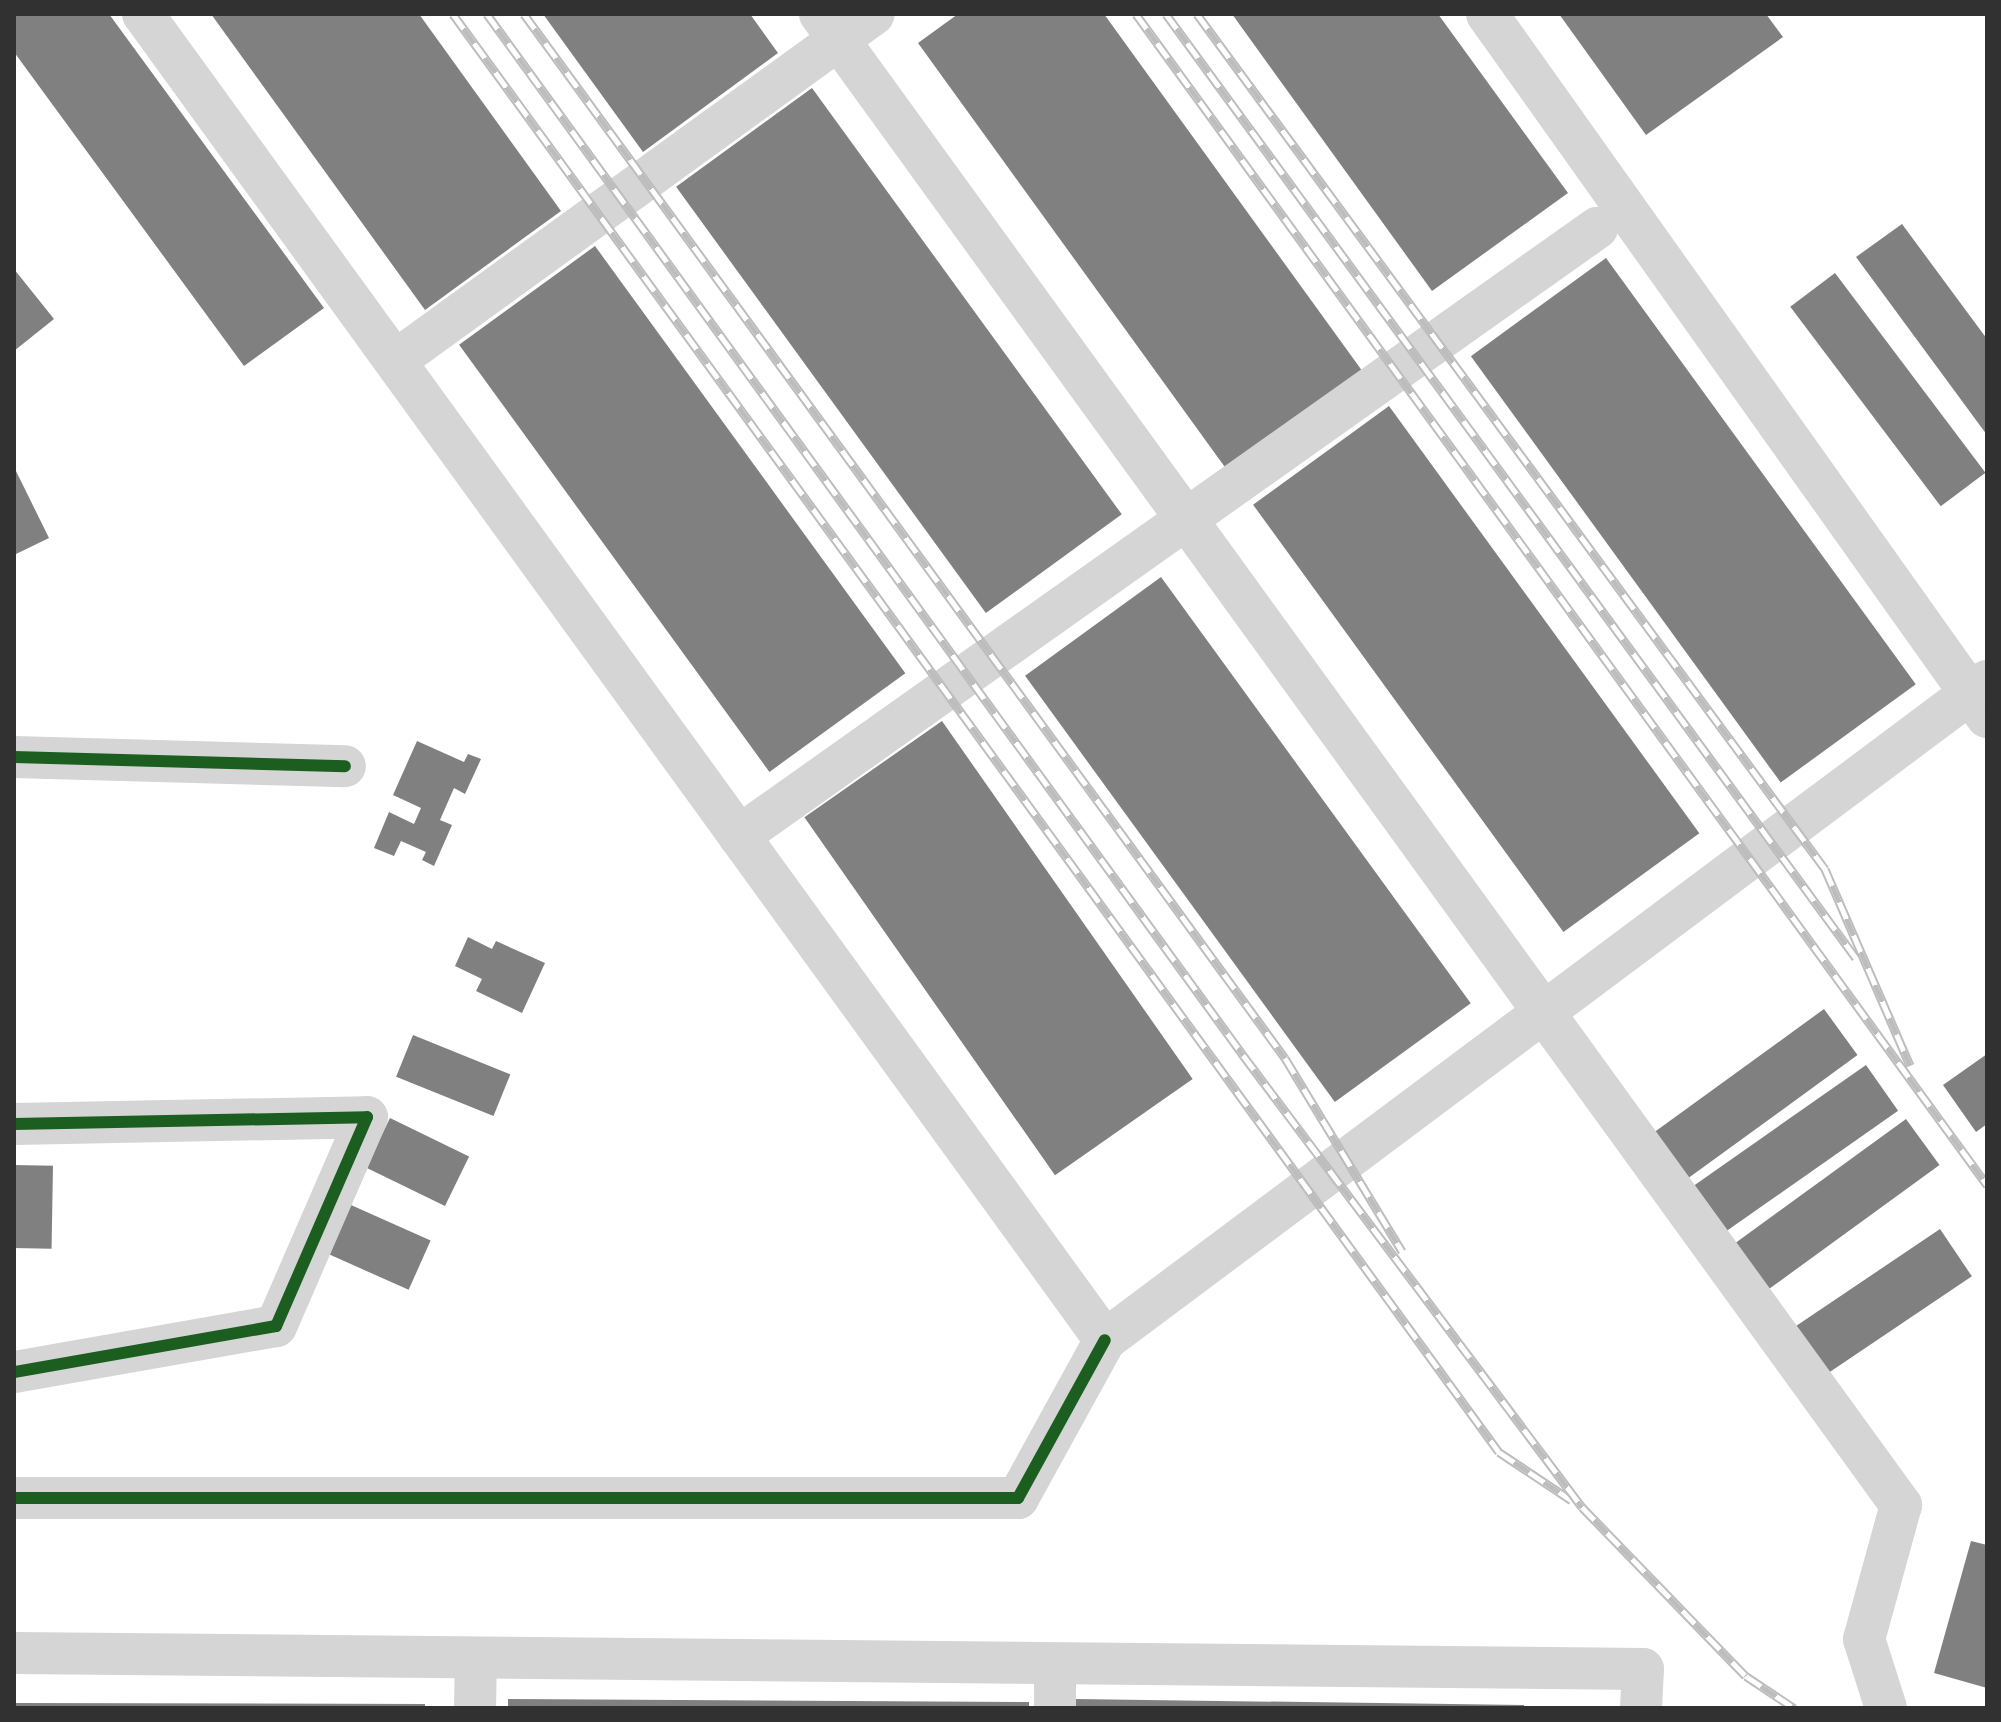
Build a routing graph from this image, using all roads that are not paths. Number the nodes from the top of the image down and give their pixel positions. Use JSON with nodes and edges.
{"nodes":[{"id":1,"x":143,"y":14,"type":"edge"},
{"id":2,"x":874,"y":14,"type":"edge"},
{"id":3,"x":1487,"y":14,"type":"edge"},
{"id":4,"x":829,"y":27,"type":"edge"},
{"id":5,"x":1597,"y":228,"type":"dead end"},
{"id":6,"x":395,"y":361,"type":"junction"},
{"id":7,"x":1186,"y":519,"type":"junction"},
{"id":8,"x":1981,"y":698,"type":"edge"},
{"id":9,"x":14,"y":757,"type":"edge"},
{"id":10,"x":345,"y":766,"type":"dead end"},
{"id":11,"x":739,"y":836,"type":"junction"},
{"id":12,"x":1544,"y":1012,"type":"junction"},
{"id":13,"x":14,"y":1124,"type":"edge"},
{"id":14,"x":1105,"y":1340,"type":"junction"},
{"id":15,"x":14,"y":1372,"type":"edge"},
{"id":16,"x":14,"y":1498,"type":"edge"},
{"id":17,"x":14,"y":1653,"type":"edge"},
{"id":18,"x":476,"y":1658,"type":"junction"},
{"id":19,"x":1055,"y":1664,"type":"junction"},
{"id":20,"x":475,"y":1708,"type":"edge"},
{"id":21,"x":1055,"y":1708,"type":"edge"},
{"id":22,"x":1641,"y":1708,"type":"edge"},
{"id":23,"x":1886,"y":1708,"type":"edge"}],
"edges":[{"from":1,"to":6,"type":"street"},
{"from":2,"to":4,"type":"street"},
{"from":3,"to":8,"type":"street"},
{"from":4,"to":6,"type":"street"},
{"from":4,"to":7,"type":"street"},
{"from":5,"to":7,"type":"street"},
{"from":6,"to":11,"type":"street"},
{"from":7,"to":11,"type":"street"},
{"from":7,"to":12,"type":"street"},
{"from":8,"to":12,"type":"street"},
{"from":9,"to":10,"type":"street"},
{"from":11,"to":14,"type":"street"},
{"from":12,"to":14,"type":"street"},
{"from":12,"to":23,"type":"street"},
{"from":13,"to":15,"type":"street"},
{"from":14,"to":16,"type":"street"},
{"from":17,"to":18,"type":"street"},
{"from":18,"to":19,"type":"street"},
{"from":18,"to":20,"type":"street"},
{"from":19,"to":21,"type":"street"},
{"from":19,"to":22,"type":"street"}]}
